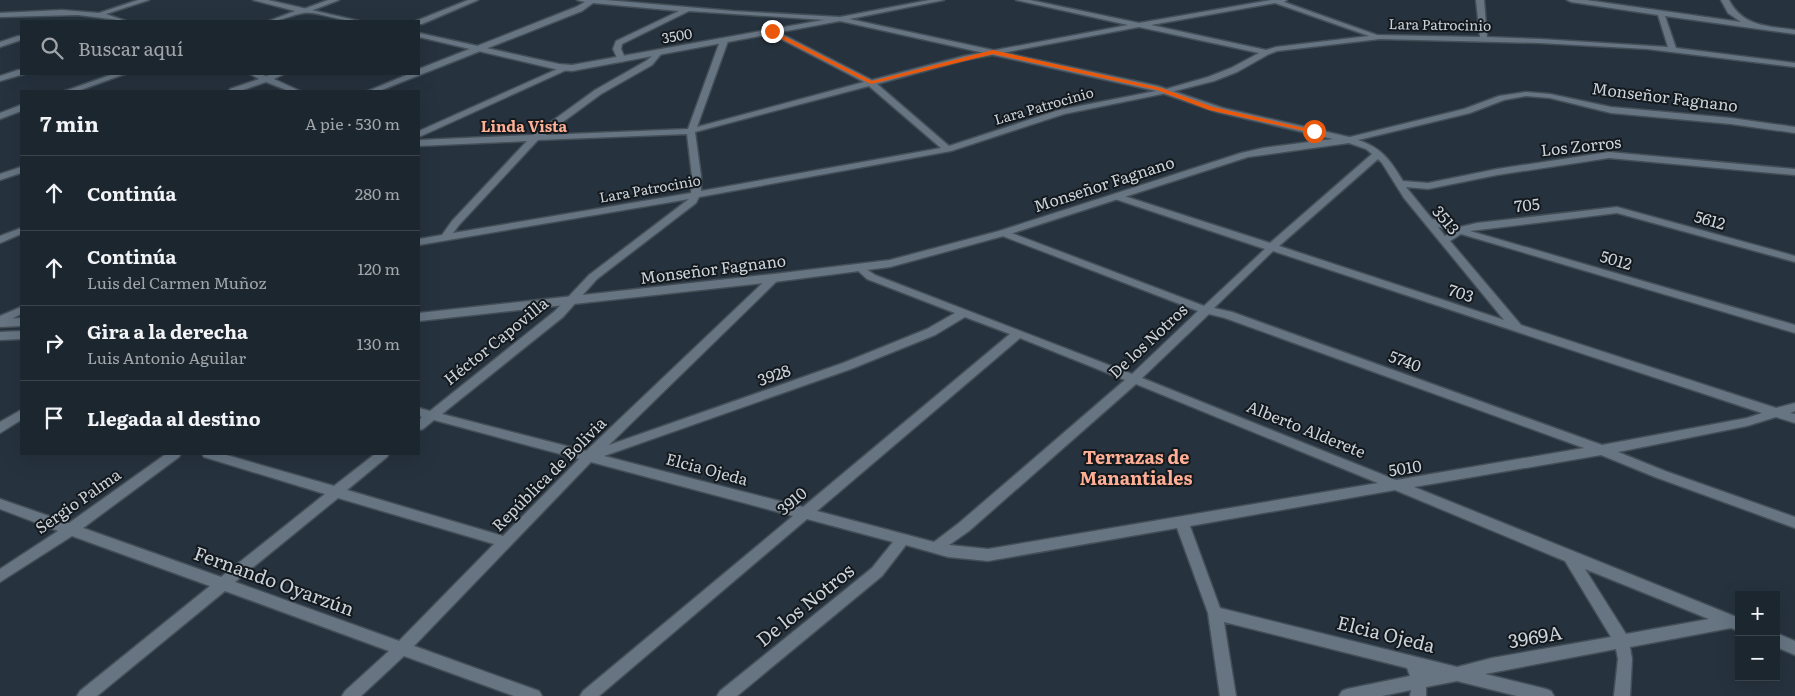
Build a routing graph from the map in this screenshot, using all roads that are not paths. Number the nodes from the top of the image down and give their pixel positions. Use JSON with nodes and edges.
{"nodes":[{"id":1,"x":145,"y":0,"type":"edge"},
{"id":2,"x":257,"y":0,"type":"edge"},
{"id":3,"x":335,"y":0,"type":"edge"},
{"id":4,"x":474,"y":0,"type":"edge"},
{"id":5,"x":581,"y":0,"type":"edge"},
{"id":6,"x":940,"y":0,"type":"edge"},
{"id":7,"x":1020,"y":0,"type":"edge"},
{"id":8,"x":1278,"y":0,"type":"edge"},
{"id":9,"x":1480,"y":0,"type":"edge"},
{"id":10,"x":1571,"y":0,"type":"edge"},
{"id":11,"x":1725,"y":0,"type":"edge"},
{"id":12,"x":592,"y":1,"type":"edge"},
{"id":13,"x":620,"y":1,"type":"edge"},
{"id":14,"x":1611,"y":3,"type":"edge"},
{"id":15,"x":690,"y":9,"type":"junction"},
{"id":16,"x":305,"y":10,"type":"junction"},
{"id":17,"x":1731,"y":11,"type":"junction"},
{"id":18,"x":1661,"y":13,"type":"junction"},
{"id":19,"x":100,"y":14,"type":"junction"},
{"id":20,"x":0,"y":15,"type":"edge"},
{"id":21,"x":840,"y":19,"type":"junction"},
{"id":22,"x":79,"y":20,"type":"edge"},
{"id":23,"x":120,"y":20,"type":"edge"},
{"id":24,"x":277,"y":20,"type":"edge"},
{"id":25,"x":350,"y":20,"type":"edge"},
{"id":26,"x":1718,"y":21,"type":"junction"},
{"id":27,"x":420,"y":22,"type":"edge"},
{"id":28,"x":1142,"y":25,"type":"junction"},
{"id":29,"x":1751,"y":26,"type":"junction"},
{"id":30,"x":772,"y":31,"type":"junction"},
{"id":31,"x":1795,"y":32,"type":"edge"},
{"id":32,"x":420,"y":35,"type":"edge"},
{"id":33,"x":1380,"y":37,"type":"junction"},
{"id":34,"x":20,"y":38,"type":"edge"},
{"id":35,"x":1484,"y":40,"type":"junction"},
{"id":36,"x":724,"y":41,"type":"junction"},
{"id":37,"x":0,"y":45,"type":"edge"},
{"id":38,"x":478,"y":48,"type":"junction"},
{"id":39,"x":1672,"y":49,"type":"junction"},
{"id":40,"x":993,"y":52,"type":"junction"},
{"id":41,"x":1266,"y":52,"type":"junction"},
{"id":42,"x":658,"y":53,"type":"junction"},
{"id":43,"x":622,"y":60,"type":"junction"},
{"id":44,"x":1795,"y":65,"type":"edge"},
{"id":45,"x":567,"y":68,"type":"junction"},
{"id":46,"x":20,"y":72,"type":"edge"},
{"id":47,"x":420,"y":72,"type":"edge"},
{"id":48,"x":118,"y":75,"type":"edge"},
{"id":49,"x":256,"y":75,"type":"edge"},
{"id":50,"x":277,"y":75,"type":"edge"},
{"id":51,"x":412,"y":75,"type":"edge"},
{"id":52,"x":0,"y":79,"type":"edge"},
{"id":53,"x":265,"y":79,"type":"junction"},
{"id":54,"x":871,"y":83,"type":"junction"},
{"id":55,"x":73,"y":90,"type":"edge"},
{"id":56,"x":236,"y":90,"type":"edge"},
{"id":57,"x":293,"y":90,"type":"edge"},
{"id":58,"x":375,"y":90,"type":"edge"},
{"id":59,"x":1167,"y":91,"type":"junction"},
{"id":60,"x":20,"y":108,"type":"edge"},
{"id":61,"x":0,"y":116,"type":"edge"},
{"id":62,"x":1795,"y":130,"type":"edge"},
{"id":63,"x":691,"y":131,"type":"junction"},
{"id":64,"x":420,"y":134,"type":"edge"},
{"id":65,"x":534,"y":139,"type":"junction"},
{"id":66,"x":1349,"y":140,"type":"junction"},
{"id":67,"x":420,"y":143,"type":"edge"},
{"id":68,"x":948,"y":149,"type":"junction"},
{"id":69,"x":1378,"y":154,"type":"junction"},
{"id":70,"x":20,"y":170,"type":"edge"},
{"id":71,"x":1795,"y":172,"type":"edge"},
{"id":72,"x":0,"y":177,"type":"edge"},
{"id":73,"x":1401,"y":184,"type":"junction"},
{"id":74,"x":696,"y":195,"type":"junction"},
{"id":75,"x":1118,"y":197,"type":"junction"},
{"id":76,"x":1616,"y":210,"type":"joint"},
{"id":77,"x":1428,"y":222,"type":"junction"},
{"id":78,"x":1460,"y":230,"type":"junction"},
{"id":79,"x":20,"y":231,"type":"edge"},
{"id":80,"x":20,"y":231,"type":"edge"},
{"id":81,"x":0,"y":232,"type":"edge"},
{"id":82,"x":1003,"y":233,"type":"junction"},
{"id":83,"x":444,"y":239,"type":"junction"},
{"id":84,"x":0,"y":240,"type":"edge"},
{"id":85,"x":1444,"y":241,"type":"junction"},
{"id":86,"x":420,"y":242,"type":"edge"},
{"id":87,"x":1271,"y":248,"type":"junction"},
{"id":88,"x":1795,"y":259,"type":"edge"},
{"id":89,"x":860,"y":268,"type":"junction"},
{"id":90,"x":774,"y":278,"type":"junction"},
{"id":91,"x":571,"y":302,"type":"junction"},
{"id":92,"x":1208,"y":310,"type":"junction"},
{"id":93,"x":20,"y":311,"type":"edge"},
{"id":94,"x":964,"y":312,"type":"junction"},
{"id":95,"x":420,"y":317,"type":"edge"},
{"id":96,"x":0,"y":322,"type":"edge"},
{"id":97,"x":20,"y":322,"type":"edge"},
{"id":98,"x":1517,"y":328,"type":"junction"},
{"id":99,"x":1795,"y":329,"type":"edge"},
{"id":100,"x":1019,"y":333,"type":"junction"},
{"id":101,"x":20,"y":335,"type":"edge"},
{"id":102,"x":0,"y":336,"type":"edge"},
{"id":103,"x":1134,"y":379,"type":"junction"},
{"id":104,"x":1795,"y":407,"type":"edge"},
{"id":105,"x":420,"y":412,"type":"edge"},
{"id":106,"x":1779,"y":413,"type":"junction"},
{"id":107,"x":20,"y":415,"type":"edge"},
{"id":108,"x":433,"y":415,"type":"junction"},
{"id":109,"x":1795,"y":418,"type":"edge"},
{"id":110,"x":420,"y":425,"type":"edge"},
{"id":111,"x":0,"y":428,"type":"edge"},
{"id":112,"x":1602,"y":450,"type":"junction"},
{"id":113,"x":174,"y":455,"type":"edge"},
{"id":114,"x":211,"y":455,"type":"edge"},
{"id":115,"x":382,"y":455,"type":"edge"},
{"id":116,"x":589,"y":456,"type":"junction"},
{"id":117,"x":1400,"y":486,"type":"junction"},
{"id":118,"x":336,"y":492,"type":"junction"},
{"id":119,"x":0,"y":504,"type":"edge"},
{"id":120,"x":805,"y":513,"type":"junction"},
{"id":121,"x":1182,"y":523,"type":"junction"},
{"id":122,"x":1795,"y":524,"type":"edge"},
{"id":123,"x":70,"y":530,"type":"junction"},
{"id":124,"x":903,"y":539,"type":"junction"},
{"id":125,"x":505,"y":542,"type":"junction"},
{"id":126,"x":936,"y":548,"type":"junction"},
{"id":127,"x":988,"y":556,"type":"joint"},
{"id":128,"x":1569,"y":556,"type":"junction"},
{"id":129,"x":0,"y":576,"type":"edge"},
{"id":130,"x":224,"y":585,"type":"junction"},
{"id":131,"x":1215,"y":613,"type":"junction"},
{"id":132,"x":1735,"y":624,"type":"edge"},
{"id":133,"x":1622,"y":641,"type":"junction"},
{"id":134,"x":1780,"y":642,"type":"edge"},
{"id":135,"x":402,"y":648,"type":"junction"},
{"id":136,"x":1795,"y":648,"type":"edge"},
{"id":137,"x":1412,"y":661,"type":"junction"},
{"id":138,"x":1460,"y":673,"type":"junction"},
{"id":139,"x":1419,"y":680,"type":"junction"},
{"id":140,"x":85,"y":696,"type":"edge"},
{"id":141,"x":350,"y":696,"type":"edge"},
{"id":142,"x":534,"y":696,"type":"edge"},
{"id":143,"x":588,"y":696,"type":"edge"},
{"id":144,"x":725,"y":696,"type":"edge"},
{"id":145,"x":1228,"y":696,"type":"edge"},
{"id":146,"x":1347,"y":696,"type":"edge"},
{"id":147,"x":1418,"y":696,"type":"edge"},
{"id":148,"x":1546,"y":696,"type":"edge"},
{"id":149,"x":1622,"y":696,"type":"edge"}],
"edges":[{"from":1,"to":19,"type":"street"},
{"from":2,"to":16,"type":"street"},
{"from":3,"to":16,"type":"street"},
{"from":4,"to":27,"type":"street"},
{"from":5,"to":12,"type":"street"},
{"from":6,"to":21,"type":"street","name":"3500"},
{"from":7,"to":28,"type":"street"},
{"from":8,"to":28,"type":"street"},
{"from":8,"to":33,"type":"street"},
{"from":9,"to":35,"type":"street"},
{"from":10,"to":14,"type":"street"},
{"from":11,"to":17,"type":"street"},
{"from":12,"to":13,"type":"street"},
{"from":12,"to":38,"type":"street"},
{"from":13,"to":15,"type":"street"},
{"from":14,"to":18,"type":"street"},
{"from":15,"to":21,"type":"street"},
{"from":15,"to":43,"type":"street"},
{"from":16,"to":24,"type":"street"},
{"from":16,"to":25,"type":"street"},
{"from":17,"to":26,"type":"street"},
{"from":17,"to":29,"type":"street"},
{"from":18,"to":26,"type":"street"},
{"from":18,"to":39,"type":"street"},
{"from":19,"to":20,"type":"street"},
{"from":19,"to":22,"type":"street"},
{"from":19,"to":23,"type":"street"},
{"from":21,"to":30,"type":"street","name":"3500"},
{"from":21,"to":40,"type":"street"},
{"from":26,"to":29,"type":"street"},
{"from":28,"to":40,"type":"street"},
{"from":28,"to":41,"type":"street"},
{"from":29,"to":31,"type":"street"},
{"from":30,"to":36,"type":"street","name":"3500"},
{"from":30,"to":54,"type":"street"},
{"from":32,"to":38,"type":"street","name":"3500"},
{"from":33,"to":35,"type":"street","name":"Lara Patrocinio"},
{"from":33,"to":41,"type":"street","name":"Lara Patrocinio"},
{"from":34,"to":37,"type":"street"},
{"from":35,"to":39,"type":"street","name":"Lara Patrocinio"},
{"from":36,"to":42,"type":"street","name":"3500"},
{"from":36,"to":63,"type":"street"},
{"from":38,"to":45,"type":"street","name":"3500"},
{"from":38,"to":47,"type":"street"},
{"from":39,"to":44,"type":"street","name":"Lara Patrocinio"},
{"from":40,"to":54,"type":"street"},
{"from":40,"to":59,"type":"street"},
{"from":41,"to":59,"type":"street","name":"Lara Patrocinio"},
{"from":42,"to":43,"type":"street","name":"3500"},
{"from":42,"to":65,"type":"street"},
{"from":43,"to":45,"type":"street","name":"3500"},
{"from":45,"to":64,"type":"street"},
{"from":46,"to":52,"type":"street"},
{"from":48,"to":55,"type":"street"},
{"from":49,"to":53,"type":"street"},
{"from":50,"to":53,"type":"street"},
{"from":51,"to":58,"type":"street"},
{"from":53,"to":56,"type":"street"},
{"from":53,"to":57,"type":"street"},
{"from":54,"to":63,"type":"street"},
{"from":54,"to":68,"type":"street"},
{"from":59,"to":66,"type":"street"},
{"from":59,"to":68,"type":"street","name":"Lara Patrocinio"},
{"from":60,"to":61,"type":"street"},
{"from":62,"to":66,"type":"street","name":"Monseñor Fagnano"},
{"from":63,"to":65,"type":"street"},
{"from":63,"to":74,"type":"street"},
{"from":65,"to":67,"type":"street"},
{"from":65,"to":83,"type":"street"},
{"from":66,"to":69,"type":"street","name":"3513"},
{"from":66,"to":75,"type":"street","name":"Monseñor Fagnano"},
{"from":68,"to":74,"type":"street","name":"Lara Patrocinio"},
{"from":69,"to":73,"type":"street","name":"3513"},
{"from":69,"to":87,"type":"street","name":"De los Notros"},
{"from":70,"to":72,"type":"street"},
{"from":71,"to":73,"type":"street","name":"Los Zorros"},
{"from":73,"to":77,"type":"street","name":"3513"},
{"from":74,"to":83,"type":"street","name":"Lara Patrocinio"},
{"from":74,"to":91,"type":"street","name":"Héctor Capovilla"},
{"from":75,"to":82,"type":"street","name":"Monseñor Fagnano"},
{"from":75,"to":87,"type":"street","name":"703"},
{"from":76,"to":78,"type":"street","name":"705"},
{"from":76,"to":88,"type":"street","name":"5612"},
{"from":77,"to":78,"type":"street","name":"5012"},
{"from":77,"to":85,"type":"street","name":"3513"},
{"from":78,"to":85,"type":"street","name":"705"},
{"from":78,"to":99,"type":"street","name":"5012"},
{"from":79,"to":81,"type":"street"},
{"from":80,"to":84,"type":"street"},
{"from":82,"to":89,"type":"street","name":"Monseñor Fagnano"},
{"from":82,"to":92,"type":"street","name":"5740"},
{"from":83,"to":86,"type":"street","name":"Lara Patrocinio"},
{"from":85,"to":98,"type":"street","name":"3513"},
{"from":87,"to":92,"type":"street","name":"De los Notros"},
{"from":87,"to":98,"type":"street","name":"703"},
{"from":89,"to":90,"type":"street","name":"Monseñor Fagnano"},
{"from":89,"to":94,"type":"street","name":"Alberto Alderete"},
{"from":90,"to":91,"type":"street","name":"Monseñor Fagnano"},
{"from":90,"to":116,"type":"street","name":"República de Bolivia"},
{"from":91,"to":95,"type":"street","name":"Monseñor Fagnano"},
{"from":91,"to":108,"type":"street","name":"Héctor Capovilla"},
{"from":92,"to":103,"type":"street","name":"De los Notros"},
{"from":92,"to":112,"type":"street","name":"5740"},
{"from":93,"to":96,"type":"street"},
{"from":94,"to":100,"type":"street","name":"Alberto Alderete"},
{"from":94,"to":116,"type":"street","name":"3928"},
{"from":96,"to":97,"type":"street"},
{"from":98,"to":106,"type":"street","name":"703"},
{"from":100,"to":103,"type":"street","name":"Alberto Alderete"},
{"from":100,"to":120,"type":"street","name":"3910"},
{"from":101,"to":102,"type":"street"},
{"from":103,"to":117,"type":"street","name":"Alberto Alderete"},
{"from":103,"to":126,"type":"street","name":"De los Notros"},
{"from":104,"to":106,"type":"street","name":"5010"},
{"from":105,"to":108,"type":"street","name":"Elcia Ojeda"},
{"from":106,"to":109,"type":"street","name":"703"},
{"from":106,"to":112,"type":"street","name":"5010"},
{"from":107,"to":111,"type":"street"},
{"from":108,"to":110,"type":"street","name":"Héctor Capovilla"},
{"from":108,"to":116,"type":"street","name":"Elcia Ojeda"},
{"from":112,"to":117,"type":"street","name":"5010"},
{"from":112,"to":122,"type":"street","name":"5740"},
{"from":113,"to":123,"type":"street","name":"Sergio Palma"},
{"from":114,"to":118,"type":"street"},
{"from":115,"to":118,"type":"street"},
{"from":116,"to":120,"type":"street","name":"Elcia Ojeda"},
{"from":116,"to":125,"type":"street","name":"República de Bolivia"},
{"from":117,"to":121,"type":"street","name":"5010"},
{"from":117,"to":128,"type":"street","name":"Alberto Alderete"},
{"from":118,"to":125,"type":"street"},
{"from":118,"to":130,"type":"street"},
{"from":119,"to":123,"type":"street","name":"Fernando Oyarzún"},
{"from":120,"to":124,"type":"street","name":"Elcia Ojeda"},
{"from":120,"to":143,"type":"street","name":"3910"},
{"from":121,"to":127,"type":"street","name":"5010"},
{"from":121,"to":131,"type":"street"},
{"from":123,"to":129,"type":"street","name":"Sergio Palma"},
{"from":123,"to":130,"type":"street","name":"Fernando Oyarzún"},
{"from":124,"to":126,"type":"street","name":"Elcia Ojeda"},
{"from":124,"to":144,"type":"street","name":"De los Notros"},
{"from":125,"to":135,"type":"street","name":"República de Bolivia"},
{"from":126,"to":127,"type":"street","name":"Elcia Ojeda"},
{"from":128,"to":132,"type":"street","name":"Alberto Alderete"},
{"from":128,"to":133,"type":"street"},
{"from":130,"to":135,"type":"street","name":"Fernando Oyarzún"},
{"from":130,"to":140,"type":"street"},
{"from":131,"to":137,"type":"street","name":"Elcia Ojeda"},
{"from":131,"to":145,"type":"street"},
{"from":132,"to":133,"type":"street","name":"3969A"},
{"from":133,"to":138,"type":"street","name":"3969A"},
{"from":133,"to":149,"type":"street"},
{"from":134,"to":136,"type":"street"},
{"from":135,"to":141,"type":"street","name":"República de Bolivia"},
{"from":135,"to":142,"type":"street","name":"Fernando Oyarzún"},
{"from":137,"to":138,"type":"street","name":"Elcia Ojeda"},
{"from":137,"to":139,"type":"street"},
{"from":138,"to":139,"type":"street","name":"3969A"},
{"from":138,"to":148,"type":"street","name":"Elcia Ojeda"},
{"from":139,"to":146,"type":"street","name":"3969A"},
{"from":139,"to":147,"type":"street"}]}
